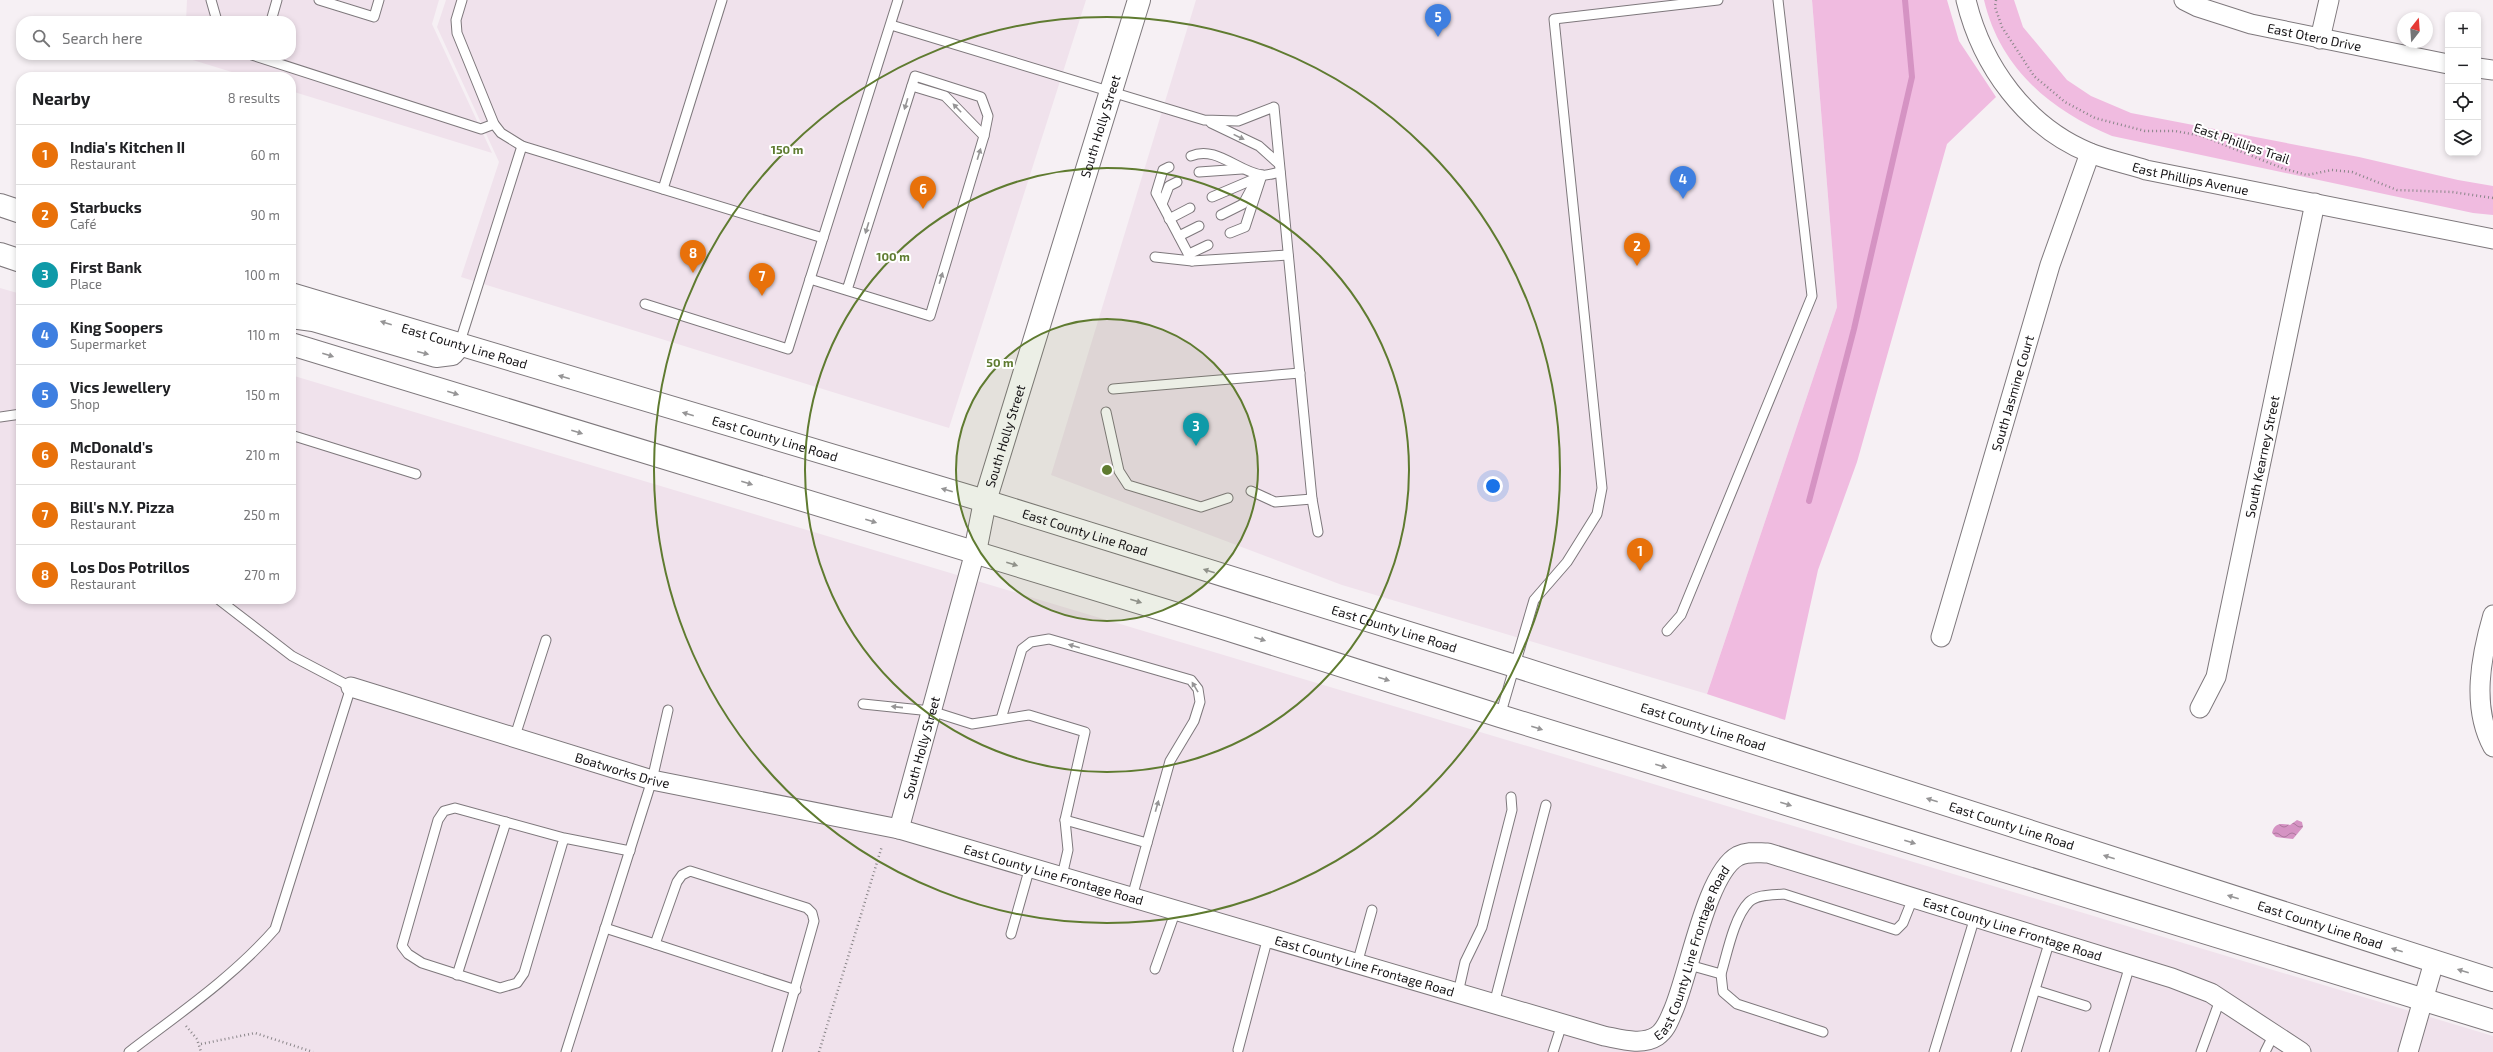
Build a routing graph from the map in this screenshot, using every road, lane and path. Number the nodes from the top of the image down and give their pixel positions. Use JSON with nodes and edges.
{"nodes":[{"id":1,"x":211,"y":0,"type":"edge"},
{"id":2,"x":277,"y":0,"type":"edge"},
{"id":3,"x":379,"y":0,"type":"edge"},
{"id":4,"x":462,"y":0,"type":"edge"},
{"id":5,"x":722,"y":0,"type":"edge"},
{"id":6,"x":898,"y":0,"type":"edge"},
{"id":7,"x":1139,"y":0,"type":"edge"},
{"id":8,"x":1718,"y":0,"type":"edge"},
{"id":9,"x":1778,"y":0,"type":"edge"},
{"id":10,"x":1966,"y":0,"type":"edge"},
{"id":11,"x":1996,"y":0,"type":"edge"},
{"id":12,"x":2184,"y":0,"type":"edge"},
{"id":13,"x":2329,"y":0,"type":"edge"},
{"id":14,"x":323,"y":1,"type":"edge"},
{"id":15,"x":216,"y":16,"type":"edge"},
{"id":16,"x":272,"y":16,"type":"edge"},
{"id":17,"x":890,"y":25,"type":"junction"},
{"id":18,"x":2320,"y":39,"type":"junction"},
{"id":19,"x":269,"y":60,"type":"edge"},
{"id":20,"x":2445,"y":63,"type":"edge"},
{"id":21,"x":2481,"y":68,"type":"edge"},
{"id":22,"x":2493,"y":70,"type":"edge"},
{"id":23,"x":912,"y":86,"type":"junction"},
{"id":24,"x":1110,"y":91,"type":"junction"},
{"id":25,"x":1204,"y":120,"type":"junction"},
{"id":26,"x":494,"y":124,"type":"junction"},
{"id":27,"x":984,"y":136,"type":"junction"},
{"id":28,"x":522,"y":146,"type":"junction"},
{"id":29,"x":2090,"y":153,"type":"junction"},
{"id":30,"x":1192,"y":156,"type":"dead end"},
{"id":31,"x":1169,"y":167,"type":"dead end"},
{"id":32,"x":1245,"y":168,"type":"junction"},
{"id":33,"x":1279,"y":168,"type":"junction"},
{"id":34,"x":1199,"y":172,"type":"dead end"},
{"id":35,"x":1260,"y":176,"type":"junction"},
{"id":36,"x":1177,"y":182,"type":"dead end"},
{"id":37,"x":662,"y":189,"type":"junction"},
{"id":38,"x":1212,"y":197,"type":"dead end"},
{"id":39,"x":2493,"y":198,"type":"edge"},
{"id":40,"x":2315,"y":203,"type":"junction"},
{"id":41,"x":1162,"y":204,"type":"junction"},
{"id":42,"x":0,"y":205,"type":"edge"},
{"id":43,"x":1190,"y":208,"type":"dead end"},
{"id":44,"x":16,"y":210,"type":"edge"},
{"id":45,"x":1221,"y":215,"type":"dead end"},
{"id":46,"x":1169,"y":219,"type":"junction"},
{"id":47,"x":1199,"y":226,"type":"dead end"},
{"id":48,"x":1230,"y":233,"type":"dead end"},
{"id":49,"x":1179,"y":236,"type":"junction"},
{"id":50,"x":823,"y":238,"type":"junction"},
{"id":51,"x":2493,"y":239,"type":"edge"},
{"id":52,"x":1208,"y":244,"type":"dead end"},
{"id":53,"x":0,"y":254,"type":"edge"},
{"id":54,"x":1288,"y":254,"type":"junction"},
{"id":55,"x":1155,"y":257,"type":"dead end"},
{"id":56,"x":1190,"y":258,"type":"junction"},
{"id":57,"x":16,"y":259,"type":"edge"},
{"id":58,"x":810,"y":279,"type":"junction"},
{"id":59,"x":847,"y":290,"type":"junction"},
{"id":60,"x":296,"y":296,"type":"edge"},
{"id":61,"x":645,"y":304,"type":"dead end"},
{"id":62,"x":296,"y":318,"type":"edge"},
{"id":63,"x":296,"y":346,"type":"edge"},
{"id":64,"x":459,"y":346,"type":"junction"},
{"id":65,"x":1300,"y":372,"type":"junction"},
{"id":66,"x":1113,"y":389,"type":"dead end"},
{"id":67,"x":1106,"y":412,"type":"dead end"},
{"id":68,"x":16,"y":415,"type":"edge"},
{"id":69,"x":0,"y":417,"type":"edge"},
{"id":70,"x":296,"y":438,"type":"edge"},
{"id":71,"x":416,"y":474,"type":"dead end"},
{"id":72,"x":1251,"y":491,"type":"dead end"},
{"id":73,"x":1228,"y":498,"type":"dead end"},
{"id":74,"x":1312,"y":498,"type":"junction"},
{"id":75,"x":985,"y":501,"type":"junction"},
{"id":76,"x":1318,"y":532,"type":"dead end"},
{"id":77,"x":975,"y":552,"type":"junction"},
{"id":78,"x":224,"y":604,"type":"edge"},
{"id":79,"x":2493,"y":615,"type":"edge"},
{"id":80,"x":1666,"y":631,"type":"dead end"},
{"id":81,"x":1941,"y":637,"type":"dead end"},
{"id":82,"x":546,"y":640,"type":"dead end"},
{"id":83,"x":1515,"y":666,"type":"junction"},
{"id":84,"x":351,"y":687,"type":"junction"},
{"id":85,"x":863,"y":704,"type":"dead end"},
{"id":86,"x":2200,"y":708,"type":"dead end"},
{"id":87,"x":668,"y":710,"type":"dead end"},
{"id":88,"x":931,"y":711,"type":"junction"},
{"id":89,"x":1500,"y":716,"type":"junction"},
{"id":90,"x":1001,"y":719,"type":"junction"},
{"id":91,"x":514,"y":739,"type":"junction"},
{"id":92,"x":2493,"y":747,"type":"edge"},
{"id":93,"x":652,"y":780,"type":"junction"},
{"id":94,"x":1511,"y":797,"type":"dead end"},
{"id":95,"x":1546,"y":805,"type":"dead end"},
{"id":96,"x":1065,"y":820,"type":"junction"},
{"id":97,"x":506,"y":822,"type":"junction"},
{"id":98,"x":899,"y":829,"type":"junction"},
{"id":99,"x":564,"y":838,"type":"junction"},
{"id":100,"x":1147,"y":844,"type":"junction"},
{"id":101,"x":630,"y":851,"type":"junction"},
{"id":102,"x":1030,"y":867,"type":"junction"},
{"id":103,"x":1062,"y":876,"type":"junction"},
{"id":104,"x":1132,"y":897,"type":"junction"},
{"id":105,"x":1913,"y":898,"type":"junction"},
{"id":106,"x":1176,"y":910,"type":"junction"},
{"id":107,"x":1372,"y":910,"type":"dead end"},
{"id":108,"x":1975,"y":917,"type":"junction"},
{"id":109,"x":605,"y":928,"type":"junction"},
{"id":110,"x":1011,"y":934,"type":"dead end"},
{"id":111,"x":1268,"y":938,"type":"junction"},
{"id":112,"x":2050,"y":940,"type":"junction"},
{"id":113,"x":655,"y":944,"type":"junction"},
{"id":114,"x":2434,"y":962,"type":"junction"},
{"id":115,"x":1357,"y":964,"type":"junction"},
{"id":116,"x":1689,"y":965,"type":"junction"},
{"id":117,"x":2130,"y":965,"type":"junction"},
{"id":118,"x":1155,"y":969,"type":"dead end"},
{"id":119,"x":1721,"y":974,"type":"junction"},
{"id":120,"x":458,"y":975,"type":"junction"},
{"id":121,"x":2493,"y":980,"type":"edge"},
{"id":122,"x":796,"y":990,"type":"junction"},
{"id":123,"x":2035,"y":990,"type":"junction"},
{"id":124,"x":1458,"y":993,"type":"junction"},
{"id":125,"x":2422,"y":999,"type":"junction"},
{"id":126,"x":2220,"y":1000,"type":"junction"},
{"id":127,"x":1494,"y":1004,"type":"junction"},
{"id":128,"x":2086,"y":1006,"type":"dead end"},
{"id":129,"x":2493,"y":1021,"type":"edge"},
{"id":130,"x":184,"y":1024,"type":"dead end"},
{"id":131,"x":1562,"y":1024,"type":"junction"},
{"id":132,"x":1823,"y":1032,"type":"dead end"},
{"id":133,"x":201,"y":1044,"type":"junction"},
{"id":134,"x":2269,"y":1044,"type":"edge"},
{"id":135,"x":1238,"y":1050,"type":"dead end"},
{"id":136,"x":129,"y":1052,"type":"edge"},
{"id":137,"x":202,"y":1052,"type":"edge"},
{"id":138,"x":314,"y":1052,"type":"edge"},
{"id":139,"x":566,"y":1052,"type":"edge"},
{"id":140,"x":777,"y":1052,"type":"edge"},
{"id":141,"x":819,"y":1052,"type":"edge"},
{"id":142,"x":1554,"y":1052,"type":"edge"},
{"id":143,"x":1934,"y":1052,"type":"edge"},
{"id":144,"x":2016,"y":1052,"type":"edge"},
{"id":145,"x":2104,"y":1052,"type":"edge"},
{"id":146,"x":2201,"y":1052,"type":"edge"},
{"id":147,"x":2301,"y":1052,"type":"edge"},
{"id":148,"x":2408,"y":1052,"type":"edge"}],
"edges":[{"from":1,"to":15,"type":"lane"},
{"from":2,"to":16,"type":"lane"},
{"from":3,"to":14,"type":"lane"},
{"from":4,"to":26,"type":"lane"},
{"from":5,"to":37,"type":"lane"},
{"from":6,"to":17,"type":"lane"},
{"from":7,"to":24,"type":"main road","name":"South Holly Street"},
{"from":8,"to":83,"type":"lane"},
{"from":9,"to":80,"type":"lane"},
{"from":10,"to":29,"type":"street","name":"East Phillips Avenue"},
{"from":11,"to":39,"type":"path","name":"East Phillips Trail"},
{"from":12,"to":18,"type":"street","name":"East Otero Drive"},
{"from":13,"to":18,"type":"street"},
{"from":17,"to":24,"type":"lane"},
{"from":17,"to":50,"type":"lane"},
{"from":18,"to":20,"type":"street","name":"East Otero Drive"},
{"from":19,"to":26,"type":"lane"},
{"from":21,"to":22,"type":"street"},
{"from":27,"to":23,"type":"lane","one_way":true},
{"from":23,"to":27,"type":"lane"},
{"from":23,"to":59,"type":"lane","one_way":true},
{"from":24,"to":25,"type":"lane"},
{"from":24,"to":75,"type":"main road","name":"South Holly Street"},
{"from":25,"to":33,"type":"lane","one_way":true},
{"from":25,"to":33,"type":"lane"},
{"from":26,"to":28,"type":"lane"},
{"from":59,"to":27,"type":"lane","one_way":true},
{"from":28,"to":37,"type":"lane"},
{"from":28,"to":64,"type":"lane"},
{"from":29,"to":40,"type":"street","name":"East Phillips Avenue"},
{"from":29,"to":81,"type":"street","name":"South Jasmine Court"},
{"from":30,"to":32,"type":"lane"},
{"from":31,"to":41,"type":"lane"},
{"from":32,"to":34,"type":"lane"},
{"from":32,"to":35,"type":"lane"},
{"from":33,"to":35,"type":"lane"},
{"from":33,"to":54,"type":"lane"},
{"from":35,"to":38,"type":"lane"},
{"from":35,"to":45,"type":"lane"},
{"from":35,"to":48,"type":"lane"},
{"from":36,"to":41,"type":"lane"},
{"from":37,"to":50,"type":"lane"},
{"from":40,"to":51,"type":"street","name":"East Phillips Avenue"},
{"from":40,"to":86,"type":"street","name":"South Kearney Street"},
{"from":41,"to":46,"type":"lane"},
{"from":42,"to":44,"type":"main road"},
{"from":43,"to":46,"type":"lane"},
{"from":46,"to":49,"type":"lane"},
{"from":47,"to":49,"type":"lane"},
{"from":49,"to":56,"type":"lane"},
{"from":50,"to":58,"type":"lane"},
{"from":52,"to":56,"type":"lane"},
{"from":53,"to":57,"type":"main road"},
{"from":54,"to":56,"type":"lane"},
{"from":54,"to":65,"type":"lane"},
{"from":55,"to":56,"type":"lane"},
{"from":58,"to":59,"type":"lane"},
{"from":58,"to":61,"type":"lane"},
{"from":64,"to":60,"type":"main road","name":"East County Line Road","one_way":true},
{"from":62,"to":64,"type":"main road","one_way":true},
{"from":63,"to":77,"type":"main road","one_way":true},
{"from":75,"to":64,"type":"main road","name":"East County Line Road","one_way":true},
{"from":65,"to":66,"type":"lane"},
{"from":65,"to":74,"type":"lane"},
{"from":67,"to":73,"type":"lane"},
{"from":68,"to":69,"type":"lane"},
{"from":70,"to":71,"type":"lane"},
{"from":72,"to":74,"type":"lane"},
{"from":74,"to":76,"type":"lane"},
{"from":75,"to":77,"type":"main road","name":"South Holly Street"},
{"from":83,"to":75,"type":"main road","name":"East County Line Road","one_way":true},
{"from":77,"to":88,"type":"street","name":"South Holly Street"},
{"from":77,"to":89,"type":"main road","one_way":true},
{"from":78,"to":84,"type":"lane"},
{"from":79,"to":92,"type":"street"},
{"from":82,"to":91,"type":"lane"},
{"from":83,"to":89,"type":"lane"},
{"from":114,"to":83,"type":"main road","name":"East County Line Road","one_way":true},
{"from":84,"to":91,"type":"street","name":"Boatworks Drive"},
{"from":84,"to":136,"type":"lane"},
{"from":88,"to":85,"type":"lane","one_way":true},
{"from":87,"to":93,"type":"lane"},
{"from":88,"to":90,"type":"lane"},
{"from":88,"to":98,"type":"street","name":"South Holly Street"},
{"from":89,"to":125,"type":"main road","one_way":true},
{"from":90,"to":96,"type":"lane"},
{"from":100,"to":90,"type":"lane","one_way":true},
{"from":91,"to":93,"type":"street","name":"Boatworks Drive"},
{"from":93,"to":98,"type":"street","name":"Boatworks Drive"},
{"from":93,"to":101,"type":"lane"},
{"from":94,"to":124,"type":"lane"},
{"from":95,"to":127,"type":"lane"},
{"from":96,"to":100,"type":"lane"},
{"from":96,"to":103,"type":"lane"},
{"from":97,"to":99,"type":"lane"},
{"from":97,"to":120,"type":"lane"},
{"from":97,"to":120,"type":"lane"},
{"from":98,"to":102,"type":"street","name":"East County Line Frontage Road"},
{"from":98,"to":141,"type":"path"},
{"from":99,"to":101,"type":"lane"},
{"from":99,"to":120,"type":"lane"},
{"from":100,"to":104,"type":"lane"},
{"from":101,"to":109,"type":"lane"},
{"from":102,"to":103,"type":"street","name":"East County Line Frontage Road"},
{"from":102,"to":110,"type":"lane"},
{"from":103,"to":104,"type":"street","name":"East County Line Frontage Road"},
{"from":104,"to":106,"type":"street","name":"East County Line Frontage Road"},
{"from":105,"to":108,"type":"street","name":"East County Line Frontage Road"},
{"from":105,"to":116,"type":"street","name":"East County Line Frontage Road"},
{"from":105,"to":119,"type":"lane"},
{"from":106,"to":111,"type":"street","name":"East County Line Frontage Road"},
{"from":106,"to":118,"type":"lane"},
{"from":107,"to":115,"type":"lane"},
{"from":108,"to":112,"type":"street","name":"East County Line Frontage Road"},
{"from":108,"to":143,"type":"lane"},
{"from":109,"to":113,"type":"lane"},
{"from":109,"to":139,"type":"lane"},
{"from":111,"to":115,"type":"street","name":"East County Line Frontage Road"},
{"from":111,"to":135,"type":"lane"},
{"from":112,"to":117,"type":"street","name":"East County Line Frontage Road"},
{"from":112,"to":123,"type":"lane"},
{"from":113,"to":122,"type":"lane"},
{"from":113,"to":122,"type":"lane"},
{"from":121,"to":114,"type":"main road","name":"East County Line Road","one_way":true},
{"from":114,"to":125,"type":"street"},
{"from":115,"to":124,"type":"street","name":"East County Line Frontage Road"},
{"from":116,"to":119,"type":"lane"},
{"from":116,"to":131,"type":"street","name":"East County Line Frontage Road"},
{"from":117,"to":126,"type":"street","name":"East County Line Frontage Road"},
{"from":117,"to":145,"type":"lane"},
{"from":119,"to":132,"type":"lane"},
{"from":122,"to":140,"type":"lane"},
{"from":123,"to":128,"type":"lane"},
{"from":123,"to":144,"type":"lane"},
{"from":124,"to":127,"type":"street","name":"East County Line Frontage Road"},
{"from":125,"to":129,"type":"main road"},
{"from":125,"to":148,"type":"street"},
{"from":126,"to":134,"type":"street","name":"East County Line Frontage Road"},
{"from":126,"to":146,"type":"lane"},
{"from":127,"to":131,"type":"street","name":"East County Line Frontage Road"},
{"from":130,"to":133,"type":"path"},
{"from":131,"to":142,"type":"lane"},
{"from":133,"to":137,"type":"path"},
{"from":133,"to":138,"type":"path"},
{"from":134,"to":147,"type":"street","name":"East County Line Frontage Road"}]}
